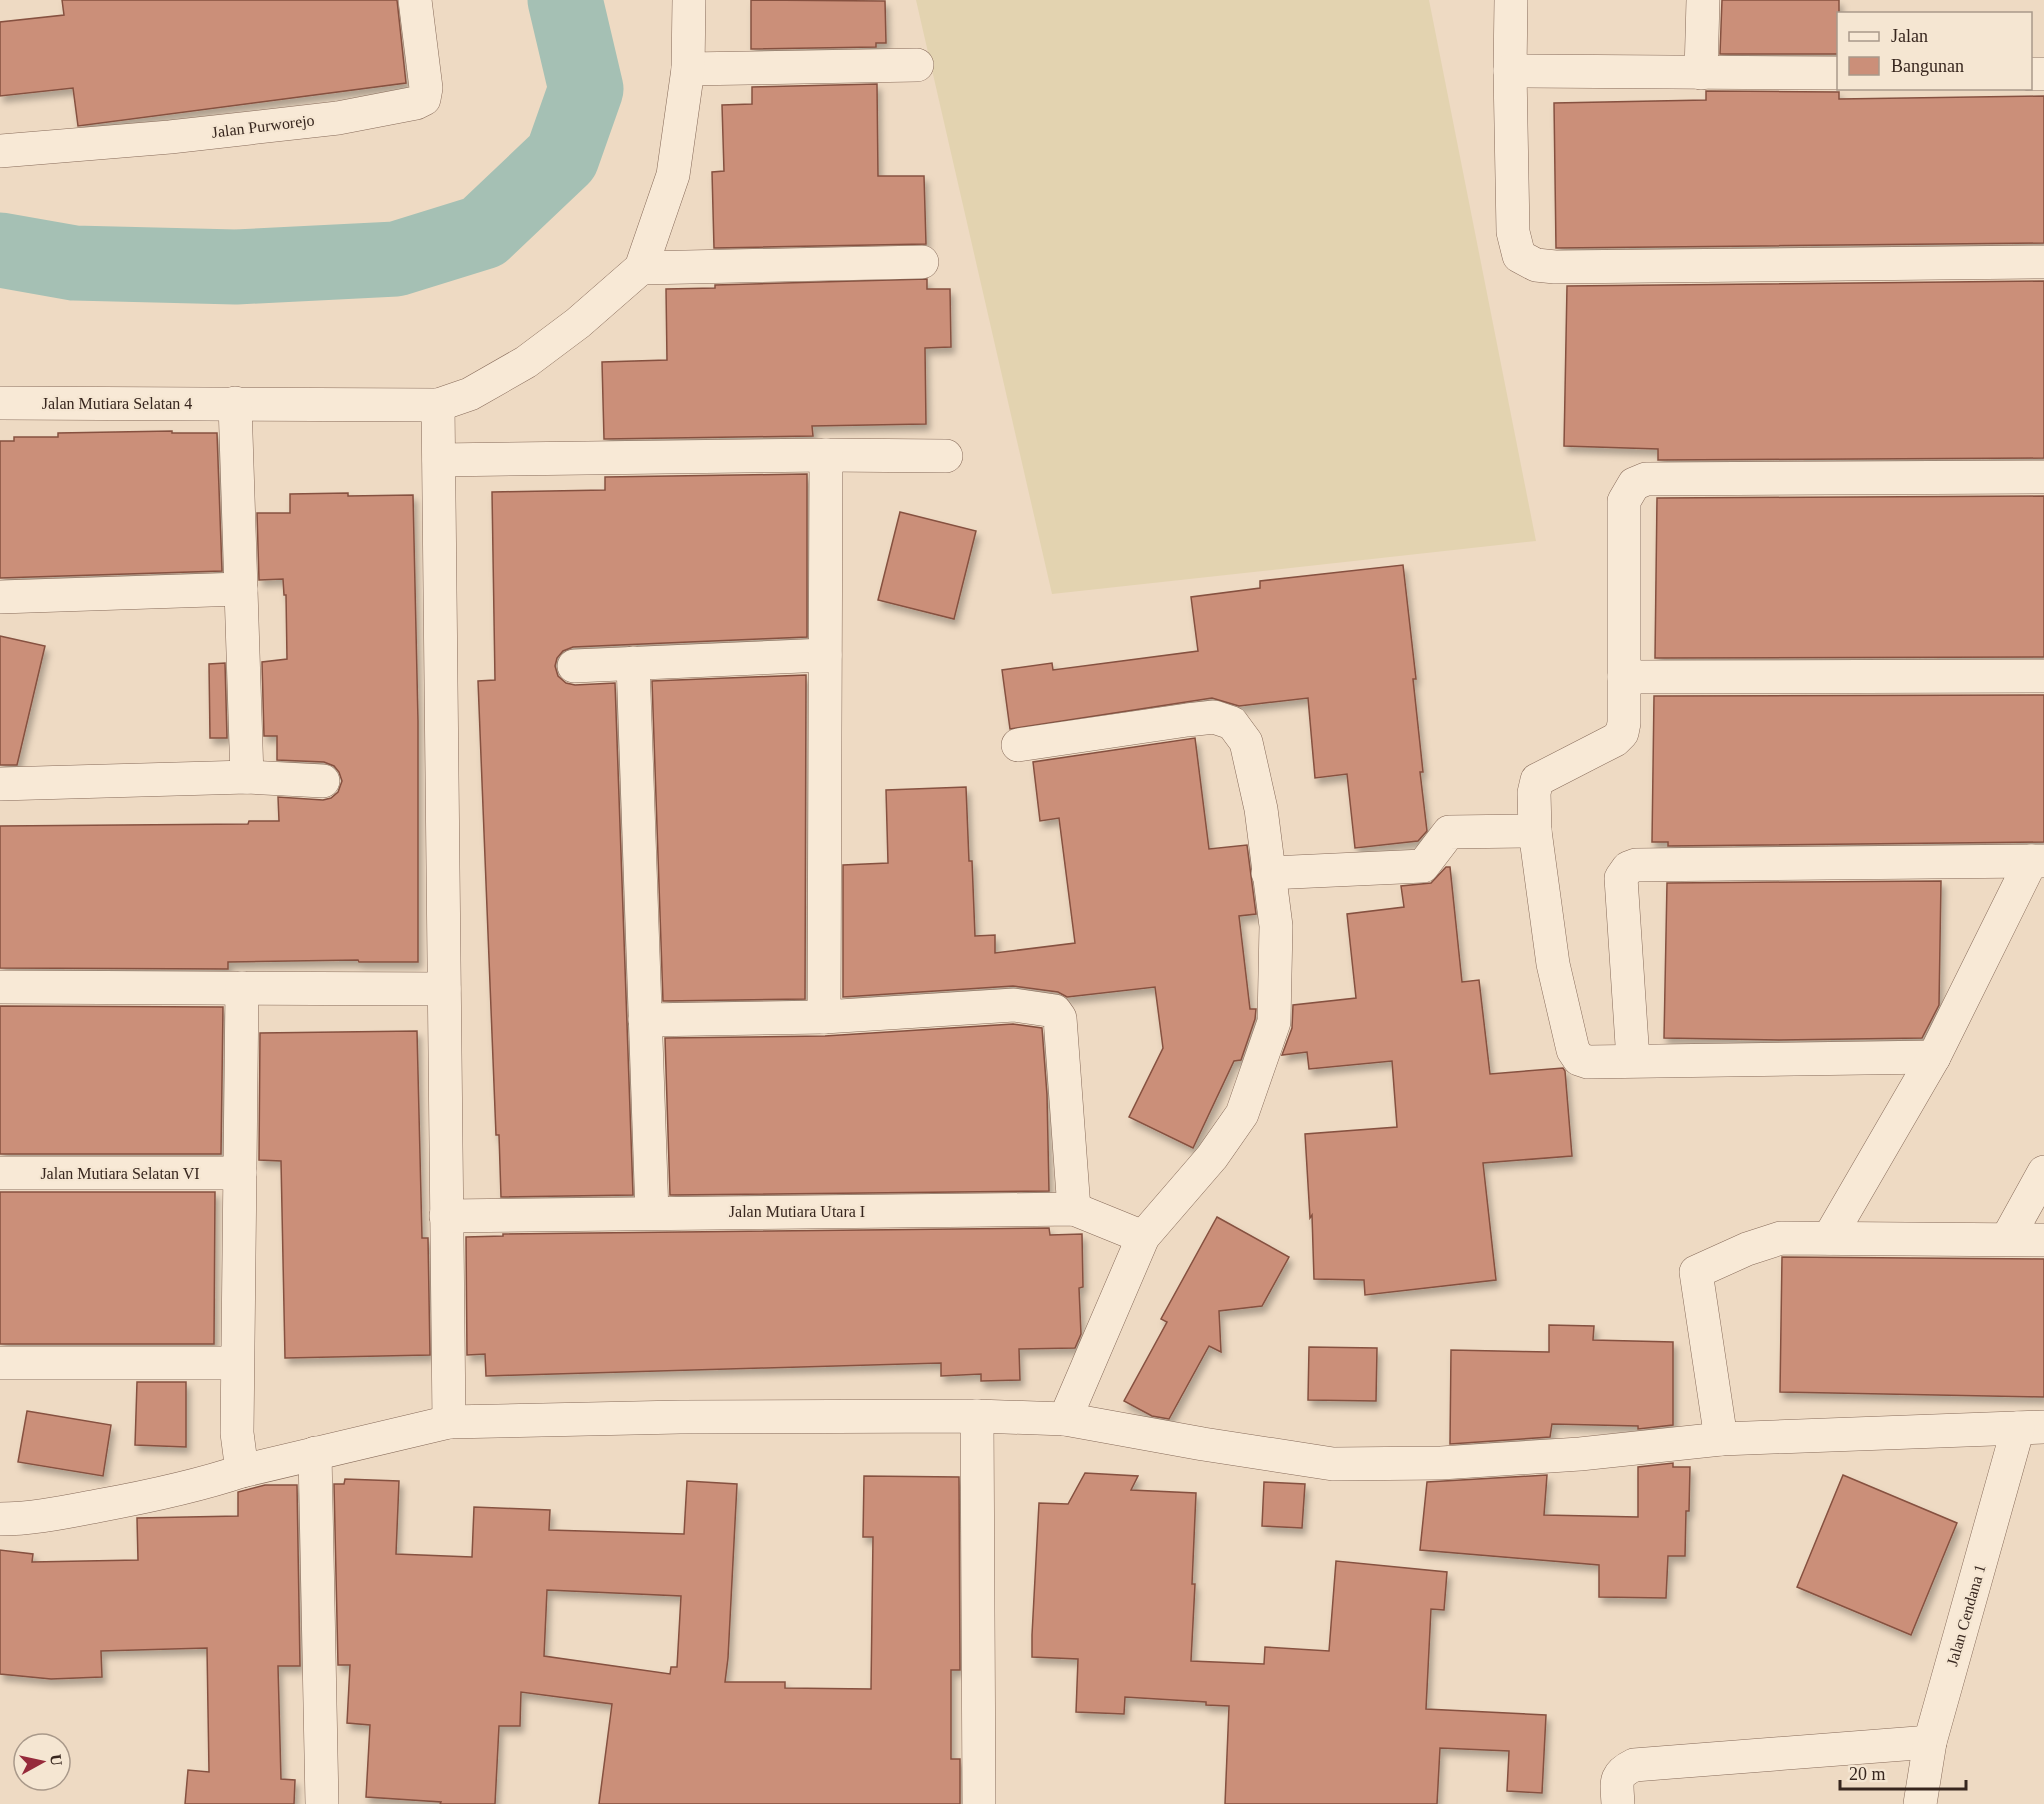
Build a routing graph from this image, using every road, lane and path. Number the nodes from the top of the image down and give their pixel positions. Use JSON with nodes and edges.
{"nodes":[{"id":1,"x":415,"y":0,"type":"edge"},
{"id":2,"x":689,"y":0,"type":"edge"},
{"id":3,"x":1511,"y":0,"type":"edge"},
{"id":4,"x":1703,"y":0,"type":"edge"},
{"id":5,"x":917,"y":65,"type":"dead end"},
{"id":6,"x":688,"y":69,"type":"junction"},
{"id":7,"x":1510,"y":71,"type":"junction"},
{"id":8,"x":1701,"y":73,"type":"junction"},
{"id":9,"x":1837,"y":73,"type":"edge"},
{"id":10,"x":0,"y":151,"type":"edge"},
{"id":11,"x":922,"y":262,"type":"dead end"},
{"id":12,"x":2044,"y":262,"type":"edge"},
{"id":13,"x":641,"y":267,"type":"junction"},
{"id":14,"x":0,"y":402,"type":"edge"},
{"id":15,"x":235,"y":404,"type":"junction"},
{"id":16,"x":438,"y":405,"type":"junction"},
{"id":17,"x":826,"y":455,"type":"junction"},
{"id":18,"x":946,"y":456,"type":"dead end"},
{"id":19,"x":439,"y":460,"type":"junction"},
{"id":20,"x":2044,"y":477,"type":"edge"},
{"id":21,"x":241,"y":589,"type":"junction"},
{"id":22,"x":0,"y":597,"type":"edge"},
{"id":23,"x":825,"y":655,"type":"junction"},
{"id":24,"x":633,"y":663,"type":"junction"},
{"id":25,"x":574,"y":666,"type":"dead end"},
{"id":26,"x":2044,"y":676,"type":"edge"},
{"id":27,"x":1624,"y":677,"type":"junction"},
{"id":28,"x":1018,"y":745,"type":"dead end"},
{"id":29,"x":247,"y":777,"type":"junction"},
{"id":30,"x":323,"y":781,"type":"dead end"},
{"id":31,"x":0,"y":784,"type":"edge"},
{"id":32,"x":1535,"y":831,"type":"junction"},
{"id":33,"x":2038,"y":861,"type":"edge"},
{"id":34,"x":1268,"y":873,"type":"junction"},
{"id":35,"x":0,"y":987,"type":"edge"},
{"id":36,"x":242,"y":988,"type":"junction"},
{"id":37,"x":444,"y":989,"type":"junction"},
{"id":38,"x":824,"y":1017,"type":"junction"},
{"id":39,"x":645,"y":1020,"type":"junction"},
{"id":40,"x":1934,"y":1057,"type":"junction"},
{"id":41,"x":1633,"y":1060,"type":"junction"},
{"id":42,"x":2044,"y":1172,"type":"edge"},
{"id":43,"x":0,"y":1173,"type":"edge"},
{"id":44,"x":240,"y":1173,"type":"junction"},
{"id":45,"x":1074,"y":1209,"type":"junction"},
{"id":46,"x":652,"y":1213,"type":"junction"},
{"id":47,"x":446,"y":1216,"type":"junction"},
{"id":48,"x":1143,"y":1238,"type":"junction"},
{"id":49,"x":1829,"y":1238,"type":"junction"},
{"id":50,"x":2007,"y":1239,"type":"junction"},
{"id":51,"x":2044,"y":1240,"type":"edge"},
{"id":52,"x":0,"y":1363,"type":"edge"},
{"id":53,"x":237,"y":1363,"type":"junction"},
{"id":54,"x":977,"y":1416,"type":"junction"},
{"id":55,"x":1065,"y":1419,"type":"junction"},
{"id":56,"x":448,"y":1422,"type":"junction"},
{"id":57,"x":2031,"y":1428,"type":"edge"},
{"id":58,"x":1721,"y":1439,"type":"junction"},
{"id":59,"x":315,"y":1453,"type":"junction"},
{"id":60,"x":242,"y":1471,"type":"junction"},
{"id":61,"x":0,"y":1519,"type":"edge"},
{"id":62,"x":1930,"y":1742,"type":"junction"},
{"id":63,"x":322,"y":1804,"type":"edge"},
{"id":64,"x":979,"y":1804,"type":"edge"},
{"id":65,"x":1618,"y":1804,"type":"edge"},
{"id":66,"x":1920,"y":1804,"type":"edge"}],
"edges":[{"from":1,"to":10,"type":"street","name":"Jalan Purworejo"},
{"from":2,"to":6,"type":"street"},
{"from":3,"to":7,"type":"street"},
{"from":4,"to":8,"type":"street"},
{"from":5,"to":6,"type":"street"},
{"from":6,"to":13,"type":"street"},
{"from":7,"to":8,"type":"street"},
{"from":7,"to":12,"type":"street"},
{"from":8,"to":9,"type":"street"},
{"from":11,"to":13,"type":"street"},
{"from":13,"to":16,"type":"street","name":"Jalan Mutiara Selatan 4"},
{"from":14,"to":15,"type":"street","name":"Jalan Mutiara Selatan 4"},
{"from":15,"to":16,"type":"street","name":"Jalan Mutiara Selatan 4"},
{"from":15,"to":21,"type":"street"},
{"from":16,"to":19,"type":"street"},
{"from":17,"to":18,"type":"street"},
{"from":17,"to":19,"type":"street"},
{"from":17,"to":23,"type":"street"},
{"from":19,"to":37,"type":"street"},
{"from":20,"to":27,"type":"street"},
{"from":21,"to":22,"type":"street"},
{"from":21,"to":29,"type":"street"},
{"from":23,"to":24,"type":"street"},
{"from":23,"to":38,"type":"street"},
{"from":24,"to":25,"type":"street"},
{"from":24,"to":39,"type":"street"},
{"from":26,"to":27,"type":"street"},
{"from":27,"to":32,"type":"street"},
{"from":28,"to":34,"type":"street"},
{"from":29,"to":30,"type":"street"},
{"from":29,"to":31,"type":"street"},
{"from":32,"to":34,"type":"street"},
{"from":32,"to":41,"type":"street"},
{"from":33,"to":40,"type":"street"},
{"from":33,"to":41,"type":"street"},
{"from":34,"to":48,"type":"street"},
{"from":35,"to":36,"type":"street"},
{"from":36,"to":37,"type":"street"},
{"from":36,"to":44,"type":"street"},
{"from":37,"to":47,"type":"street"},
{"from":38,"to":39,"type":"street"},
{"from":38,"to":45,"type":"street"},
{"from":39,"to":46,"type":"street"},
{"from":40,"to":41,"type":"street"},
{"from":40,"to":49,"type":"street"},
{"from":42,"to":50,"type":"street"},
{"from":43,"to":44,"type":"street","name":"Jalan Mutiara Selatan VI"},
{"from":44,"to":53,"type":"street"},
{"from":45,"to":46,"type":"street","name":"Jalan Mutiara Utara I"},
{"from":45,"to":48,"type":"street","name":"Jalan Mutiara Utara I"},
{"from":46,"to":47,"type":"street","name":"Jalan Mutiara Utara I"},
{"from":47,"to":56,"type":"street"},
{"from":48,"to":55,"type":"street"},
{"from":49,"to":50,"type":"street"},
{"from":49,"to":58,"type":"street"},
{"from":50,"to":51,"type":"street"},
{"from":52,"to":53,"type":"street"},
{"from":53,"to":60,"type":"street"},
{"from":54,"to":55,"type":"street"},
{"from":54,"to":56,"type":"street"},
{"from":54,"to":64,"type":"street"},
{"from":55,"to":58,"type":"street"},
{"from":56,"to":59,"type":"street"},
{"from":57,"to":58,"type":"street"},
{"from":57,"to":62,"type":"street","name":"Jalan Cendana 1"},
{"from":59,"to":60,"type":"street"},
{"from":59,"to":63,"type":"street"},
{"from":60,"to":61,"type":"street"},
{"from":62,"to":65,"type":"street"},
{"from":62,"to":66,"type":"street","name":"Jalan Cendana 1"}]}
